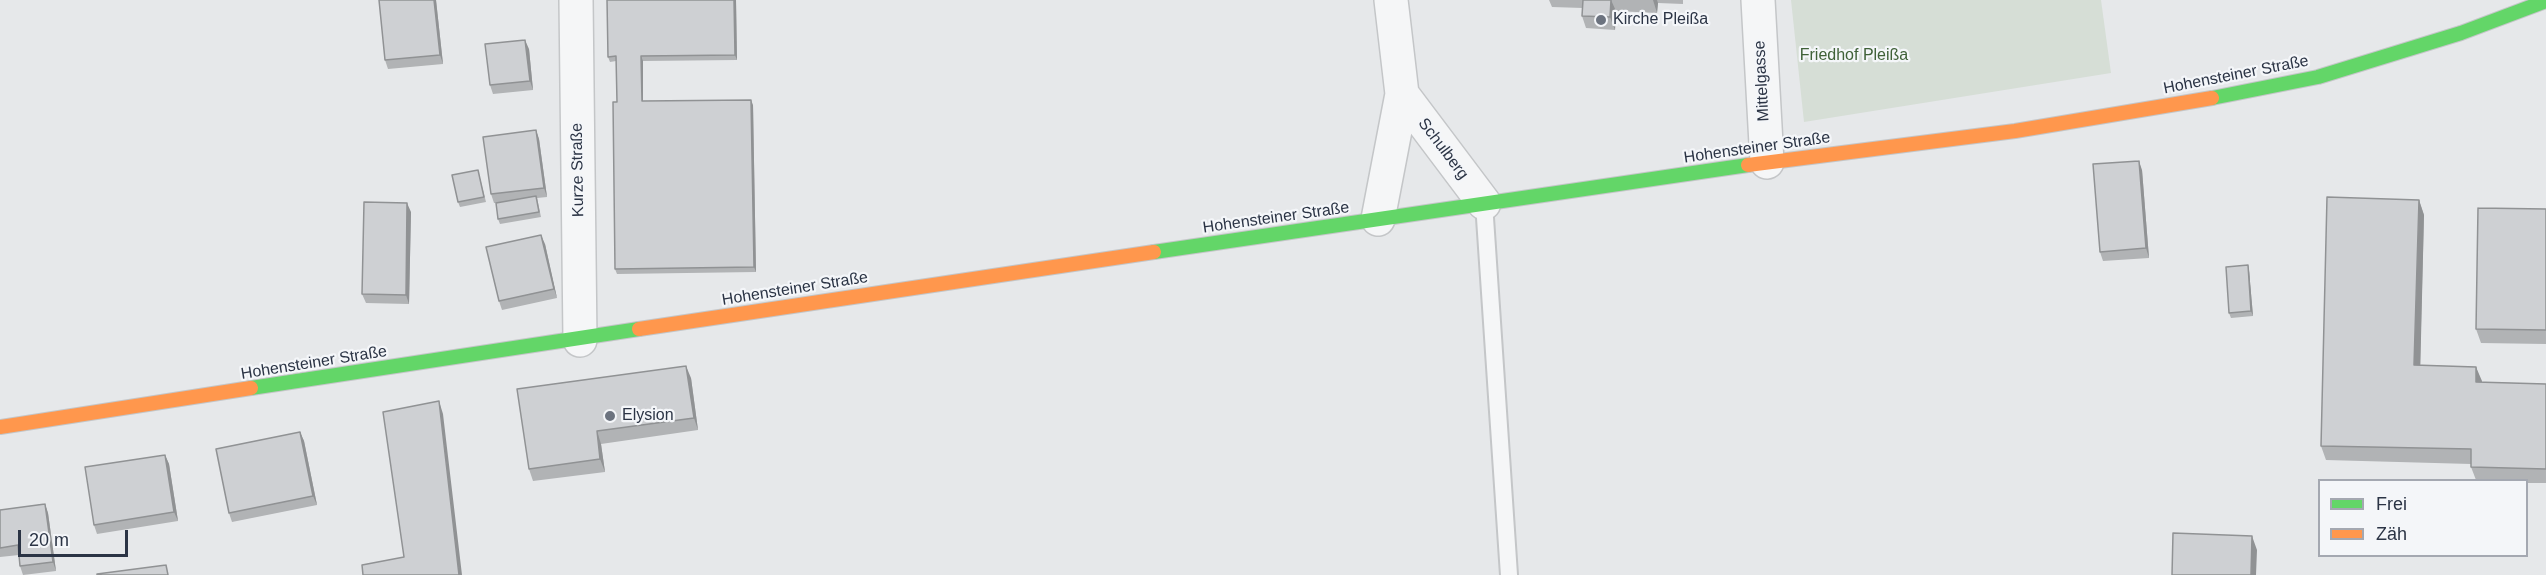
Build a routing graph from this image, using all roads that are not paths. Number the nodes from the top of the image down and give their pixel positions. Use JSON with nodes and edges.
{"nodes":[{"id":1,"x":576,"y":0,"type":"edge"},
{"id":2,"x":1391,"y":0,"type":"edge"},
{"id":3,"x":1758,"y":0,"type":"edge"},
{"id":4,"x":2546,"y":1,"type":"edge"},
{"id":5,"x":1401,"y":94,"type":"junction"},
{"id":6,"x":1767,"y":162,"type":"junction"},
{"id":7,"x":1484,"y":203,"type":"junction"},
{"id":8,"x":1378,"y":219,"type":"junction"},
{"id":9,"x":580,"y":340,"type":"junction"},
{"id":10,"x":0,"y":427,"type":"edge"},
{"id":11,"x":1509,"y":575,"type":"edge"}],
"edges":[{"from":1,"to":9,"type":"street","name":"Kurze Straße"},
{"from":2,"to":5,"type":"street","name":"Schulberg"},
{"from":3,"to":6,"type":"street","name":"Mittelgasse"},
{"from":4,"to":6,"type":"main road","name":"Hohensteiner Straße"},
{"from":5,"to":7,"type":"street","name":"Schulberg"},
{"from":5,"to":8,"type":"street","name":"Schulberg"},
{"from":6,"to":7,"type":"main road","name":"Hohensteiner Straße"},
{"from":7,"to":8,"type":"main road","name":"Hohensteiner Straße"},
{"from":7,"to":11,"type":"lane"},
{"from":8,"to":9,"type":"main road","name":"Hohensteiner Straße"},
{"from":9,"to":10,"type":"main road","name":"Hohensteiner Straße"}]}
